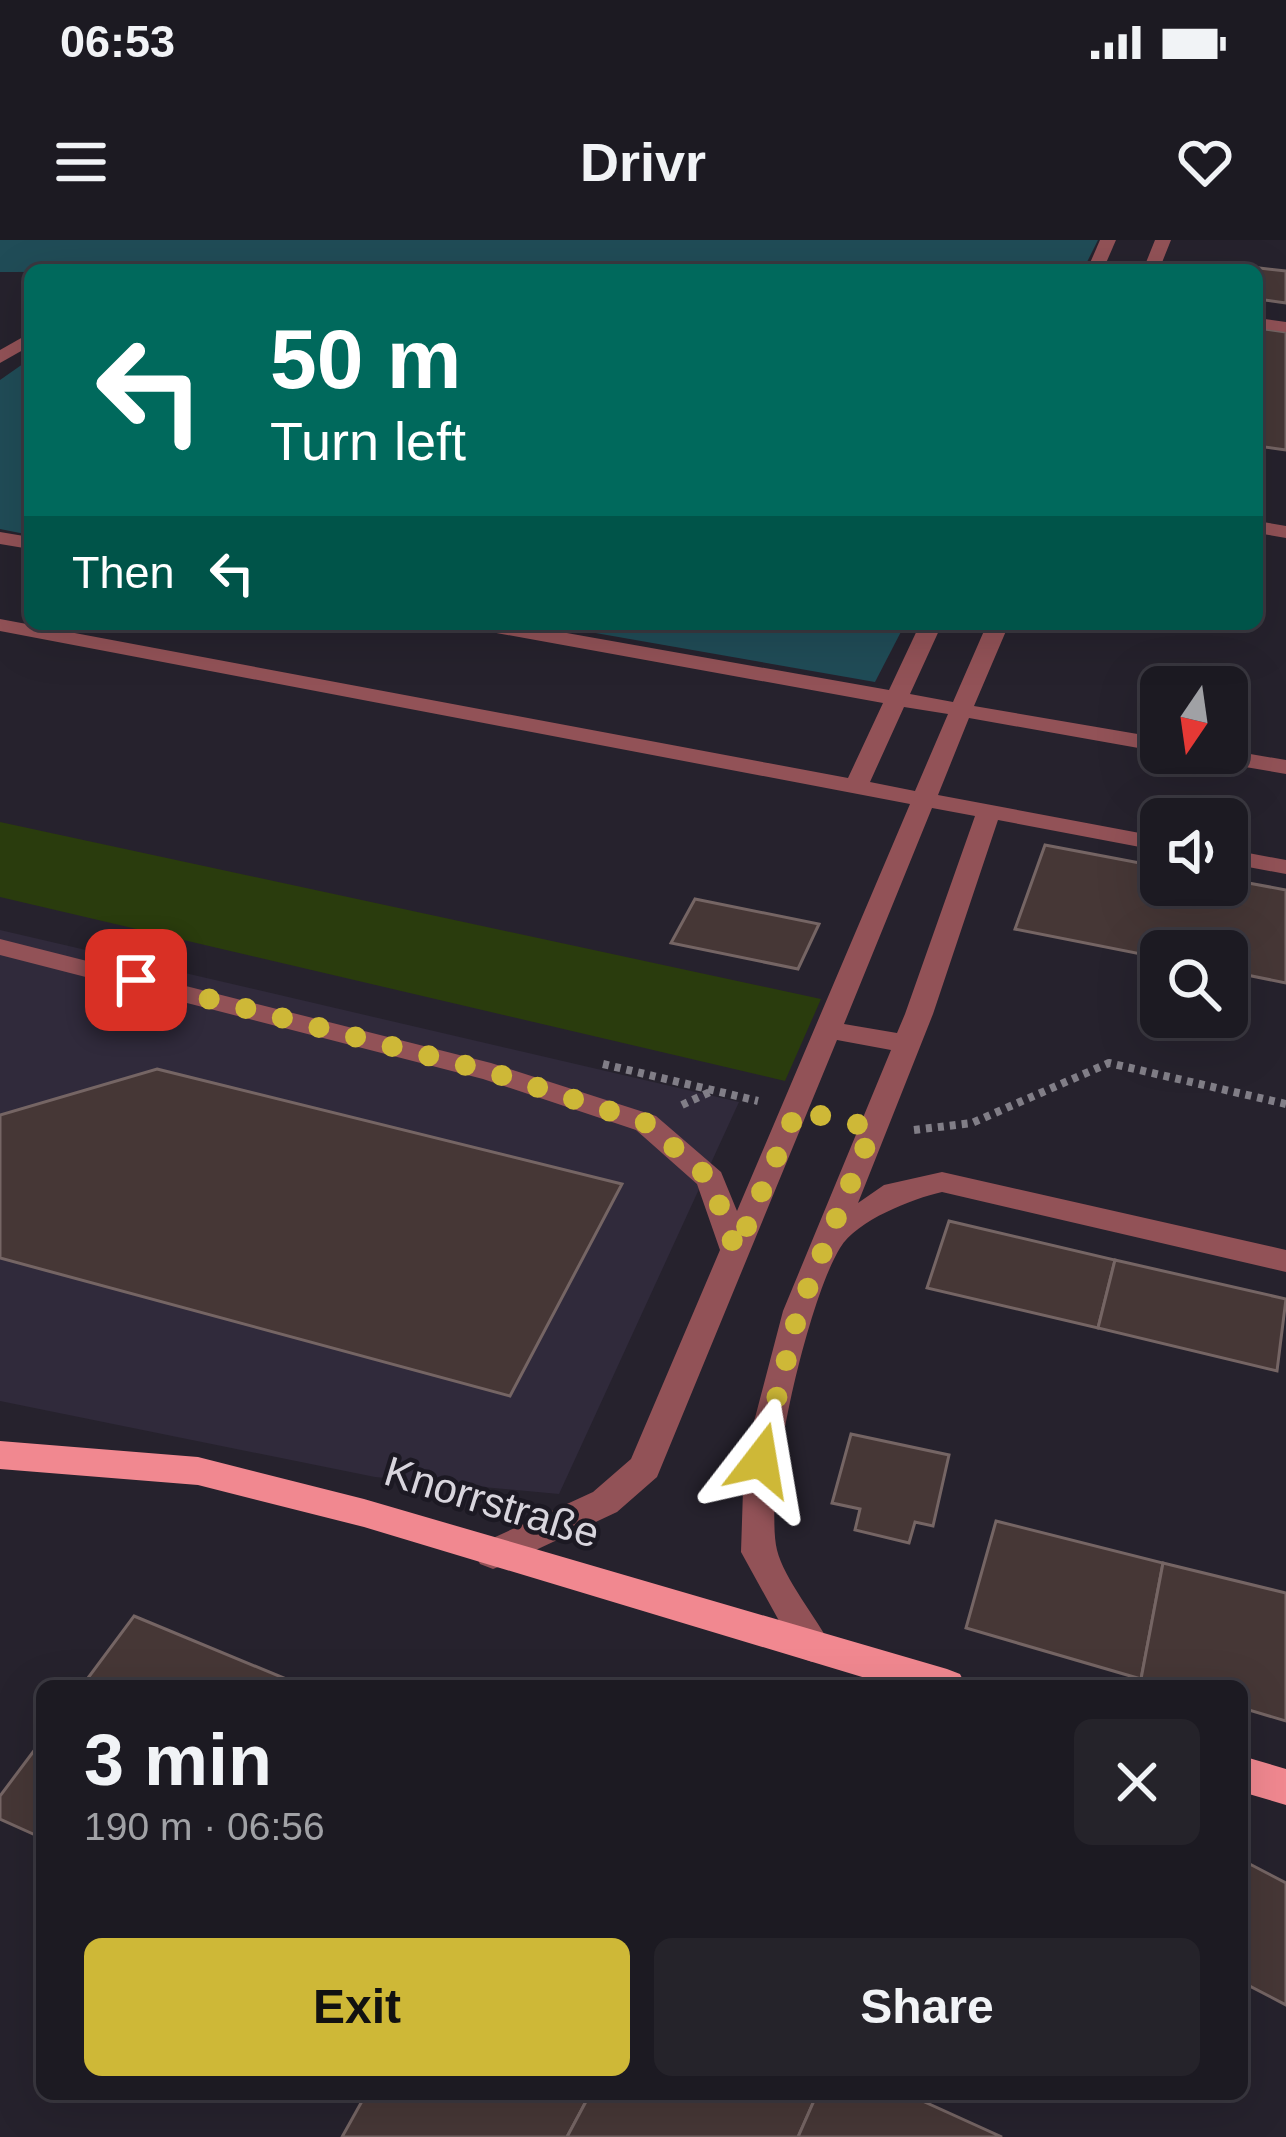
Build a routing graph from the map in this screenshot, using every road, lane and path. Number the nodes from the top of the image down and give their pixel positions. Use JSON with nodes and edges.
{"nodes":[{"id":1,"x":27,"y":630,"type":"edge"},
{"id":2,"x":514,"y":630,"type":"edge"},
{"id":3,"x":928,"y":630,"type":"edge"},
{"id":4,"x":995,"y":630,"type":"edge"},
{"id":5,"x":896,"y":698,"type":"junction"},
{"id":6,"x":961,"y":710,"type":"junction"},
{"id":7,"x":1140,"y":742,"type":"edge"},
{"id":8,"x":1248,"y":761,"type":"edge"},
{"id":9,"x":1286,"y":767,"type":"edge"},
{"id":10,"x":856,"y":786,"type":"junction"},
{"id":11,"x":923,"y":799,"type":"junction"},
{"id":12,"x":989,"y":811,"type":"junction"},
{"id":13,"x":1140,"y":840,"type":"edge"},
{"id":14,"x":1248,"y":860,"type":"edge"},
{"id":15,"x":1286,"y":867,"type":"edge"},
{"id":16,"x":0,"y":947,"type":"edge"},
{"id":17,"x":838,"y":1015,"type":"junction"},
{"id":18,"x":913,"y":1029,"type":"junction"},
{"id":19,"x":713,"y":1090,"type":"dead end"},
{"id":20,"x":1286,"y":1104,"type":"edge"},
{"id":21,"x":797,"y":1110,"type":"junction"},
{"id":22,"x":873,"y":1128,"type":"junction"},
{"id":23,"x":830,"y":1237,"type":"junction"},
{"id":24,"x":736,"y":1251,"type":"junction"},
{"id":25,"x":1286,"y":1261,"type":"edge"},
{"id":26,"x":0,"y":1455,"type":"edge"},
{"id":27,"x":493,"y":1554,"type":"junction"},
{"id":28,"x":812,"y":1646,"type":"junction"},
{"id":29,"x":927,"y":1680,"type":"edge"},
{"id":30,"x":1248,"y":1776,"type":"edge"},
{"id":31,"x":1286,"y":1787,"type":"edge"}],
"edges":[{"from":1,"to":10,"type":"street"},
{"from":2,"to":5,"type":"street"},
{"from":3,"to":5,"type":"street"},
{"from":4,"to":6,"type":"street"},
{"from":5,"to":6,"type":"street"},
{"from":5,"to":10,"type":"street"},
{"from":6,"to":7,"type":"street"},
{"from":6,"to":11,"type":"street"},
{"from":8,"to":9,"type":"street"},
{"from":10,"to":11,"type":"street"},
{"from":11,"to":12,"type":"street"},
{"from":11,"to":17,"type":"street"},
{"from":12,"to":13,"type":"street"},
{"from":12,"to":18,"type":"street"},
{"from":14,"to":15,"type":"street"},
{"from":16,"to":24,"type":"street"},
{"from":17,"to":18,"type":"street"},
{"from":17,"to":21,"type":"street"},
{"from":18,"to":22,"type":"street"},
{"from":19,"to":21,"type":"path"},
{"from":20,"to":22,"type":"path"},
{"from":21,"to":24,"type":"street"},
{"from":22,"to":23,"type":"street"},
{"from":23,"to":25,"type":"street"},
{"from":23,"to":28,"type":"street"},
{"from":24,"to":27,"type":"street"},
{"from":26,"to":27,"type":"main road","name":"Knorrstraße"},
{"from":27,"to":28,"type":"main road","name":"Knorrstraße"},
{"from":28,"to":29,"type":"main road","name":"Knorrstraße"},
{"from":30,"to":31,"type":"main road"}]}
